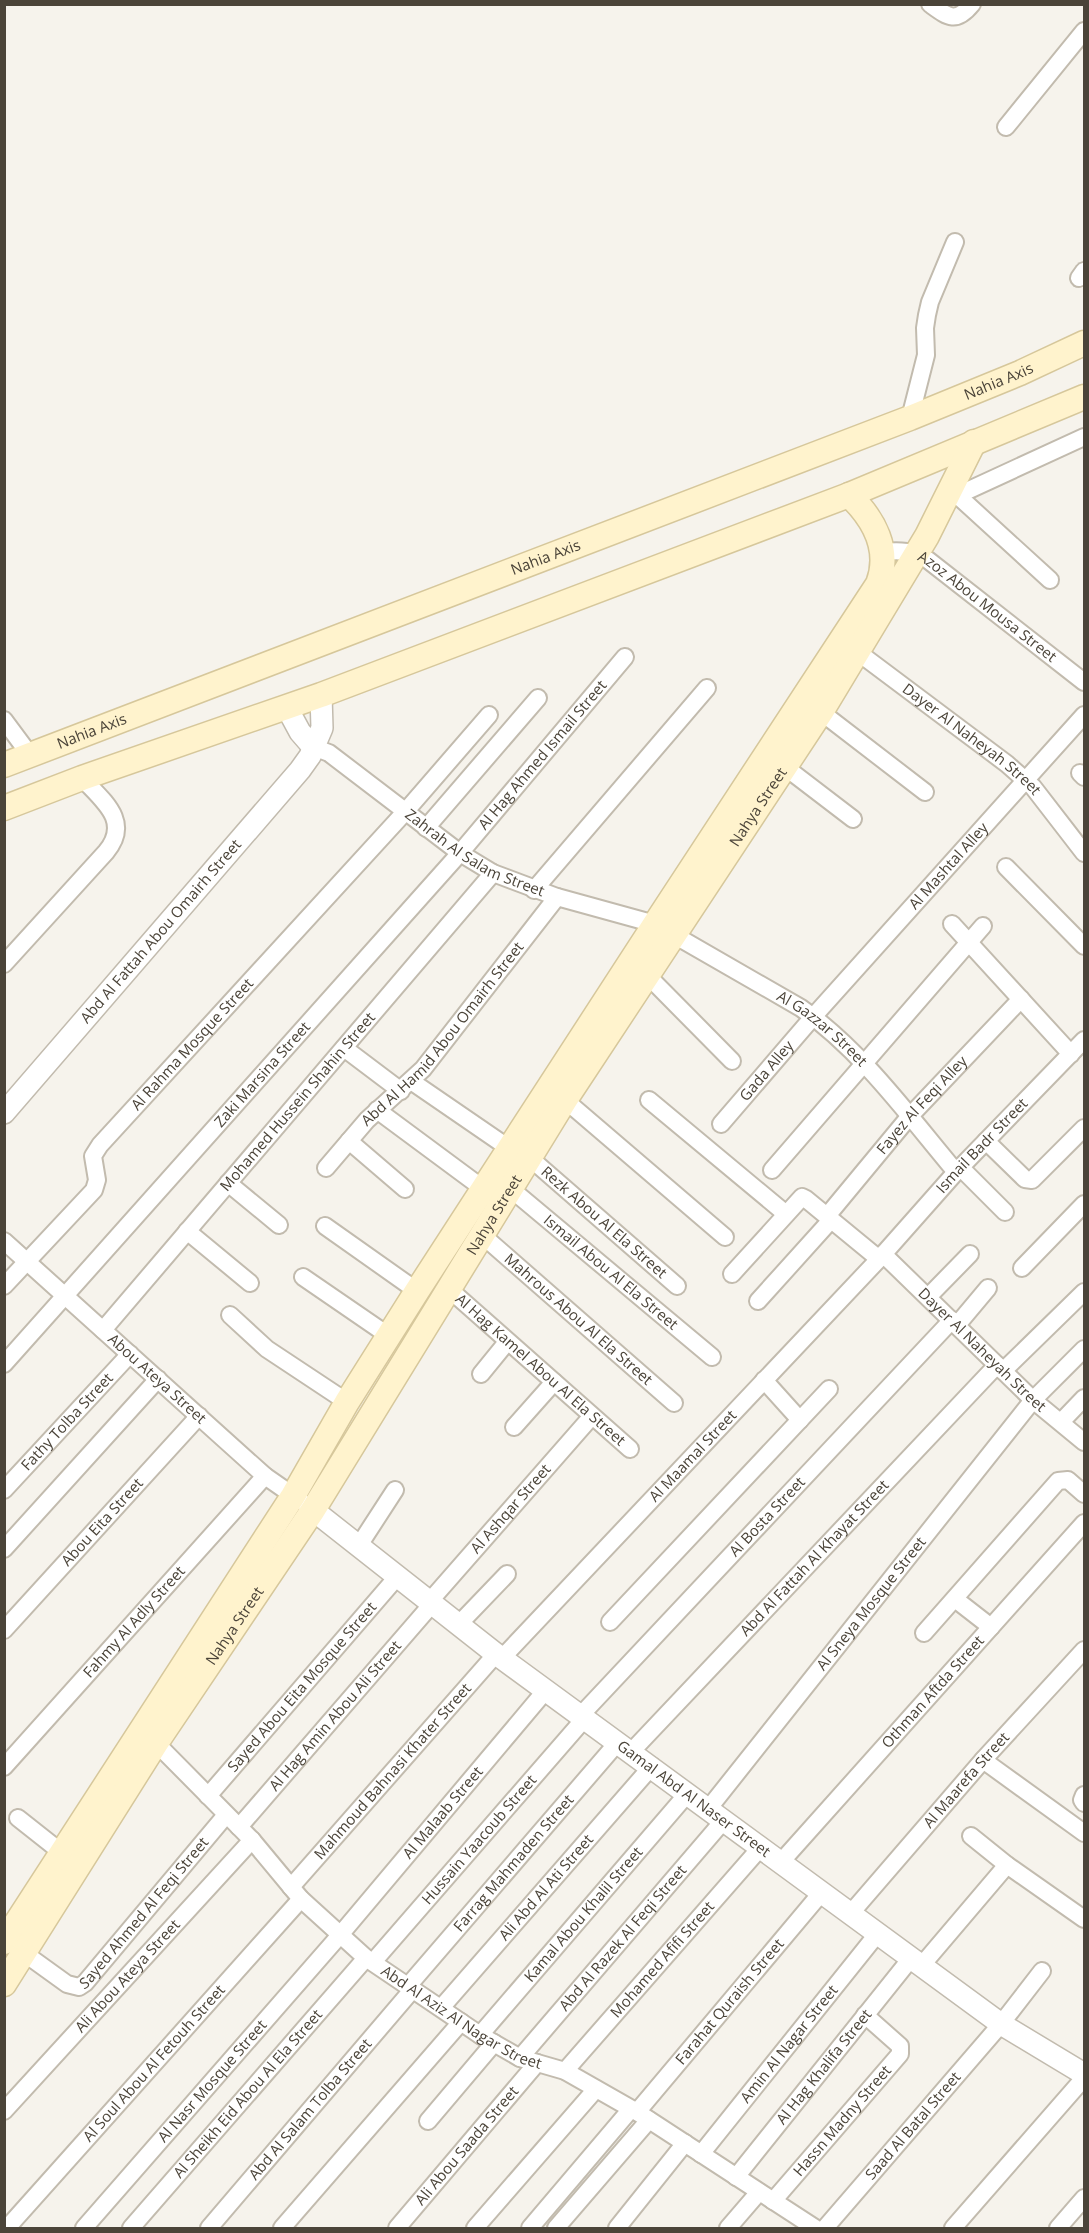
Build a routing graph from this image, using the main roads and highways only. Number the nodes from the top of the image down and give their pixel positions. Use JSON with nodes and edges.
{"nodes":[{"id":1,"x":1084,"y":343,"type":"edge"},
{"id":2,"x":1084,"y":397,"type":"edge"},
{"id":3,"x":974,"y":442,"type":"junction"},
{"id":4,"x":849,"y":495,"type":"junction"},
{"id":5,"x":850,"y":646,"type":"junction"},
{"id":6,"x":4,"y":765,"type":"edge"},
{"id":7,"x":4,"y":808,"type":"edge"},
{"id":8,"x":665,"y":930,"type":"junction"},
{"id":9,"x":520,"y":1153,"type":"junction"},
{"id":10,"x":14,"y":1947,"type":"edge"},
{"id":11,"x":4,"y":1984,"type":"edge"}],
"edges":[{"from":1,"to":6,"type":"main road","name":"Nahia Axis"},
{"from":2,"to":3,"type":"main road"},
{"from":3,"to":4,"type":"main road"},
{"from":3,"to":5,"type":"main road","name":"Nahya Street"},
{"from":4,"to":5,"type":"main road","name":"Nahya Street"},
{"from":4,"to":7,"type":"main road"},
{"from":5,"to":8,"type":"main road","name":"Nahya Street"},
{"from":5,"to":8,"type":"main road","name":"Nahya Street"},
{"from":8,"to":9,"type":"main road","name":"Nahya Street"},
{"from":8,"to":9,"type":"main road","name":"Nahya Street"},
{"from":9,"to":10,"type":"main road","name":"Nahya Street"},
{"from":9,"to":10,"type":"main road","name":"Nahya Street"},
{"from":10,"to":11,"type":"main road","name":"Nahya Street"}]}
